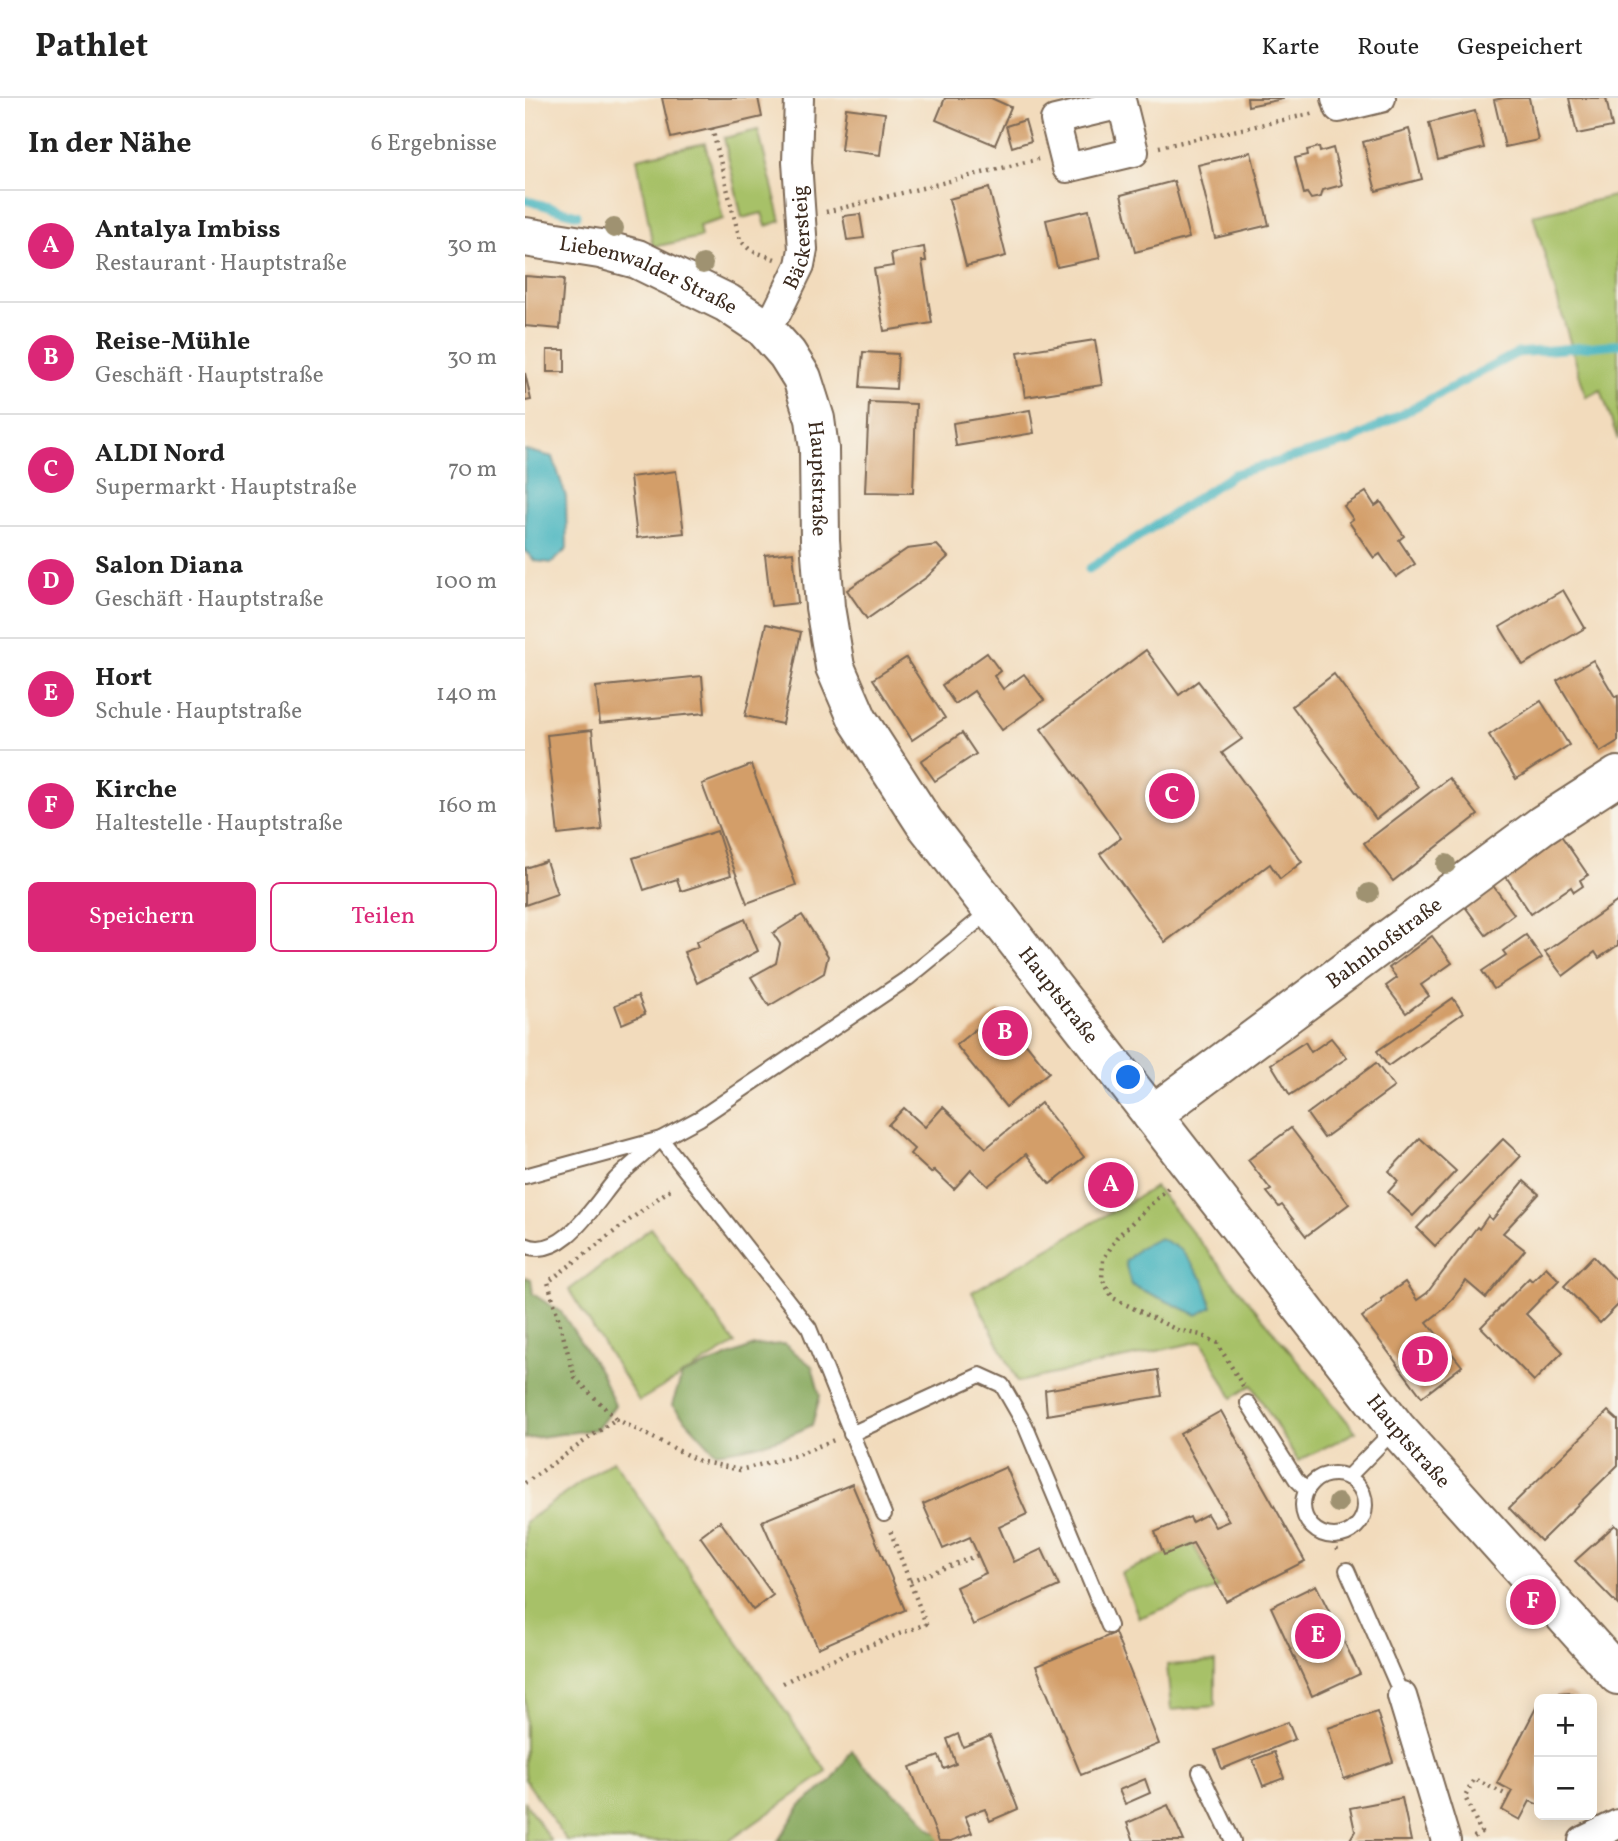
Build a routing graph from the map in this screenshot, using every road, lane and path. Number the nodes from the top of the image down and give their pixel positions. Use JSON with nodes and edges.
{"nodes":[{"id":1,"x":799,"y":98,"type":"edge"},
{"id":2,"x":1381,"y":98,"type":"edge"},
{"id":3,"x":1121,"y":101,"type":"edge"},
{"id":4,"x":1337,"y":103,"type":"edge"},
{"id":5,"x":712,"y":128,"type":"dead end"},
{"id":6,"x":1134,"y":152,"type":"junction"},
{"id":7,"x":1063,"y":153,"type":"junction"},
{"id":8,"x":825,"y":212,"type":"dead end"},
{"id":9,"x":525,"y":237,"type":"edge"},
{"id":10,"x":800,"y":265,"type":"junction"},
{"id":11,"x":763,"y":327,"type":"junction"},
{"id":12,"x":1618,"y":776,"type":"edge"},
{"id":13,"x":992,"y":910,"type":"junction"},
{"id":14,"x":1152,"y":1115,"type":"junction"},
{"id":15,"x":661,"y":1139,"type":"junction"},
{"id":16,"x":689,"y":1175,"type":"junction"},
{"id":17,"x":525,"y":1176,"type":"edge"},
{"id":18,"x":1171,"y":1185,"type":"dead end"},
{"id":19,"x":525,"y":1245,"type":"edge"},
{"id":20,"x":1248,"y":1403,"type":"joint"},
{"id":21,"x":616,"y":1419,"type":"junction"},
{"id":22,"x":1396,"y":1428,"type":"junction"},
{"id":23,"x":851,"y":1434,"type":"junction"},
{"id":24,"x":1348,"y":1477,"type":"junction"},
{"id":25,"x":525,"y":1483,"type":"edge"},
{"id":26,"x":1307,"y":1490,"type":"junction"},
{"id":27,"x":884,"y":1514,"type":"joint"},
{"id":28,"x":978,"y":1555,"type":"dead end"},
{"id":29,"x":1347,"y":1570,"type":"dead end"},
{"id":30,"x":910,"y":1581,"type":"junction"},
{"id":31,"x":1109,"y":1626,"type":"dead end"},
{"id":32,"x":1618,"y":1675,"type":"edge"},
{"id":33,"x":783,"y":1683,"type":"dead end"},
{"id":34,"x":1402,"y":1696,"type":"joint"},
{"id":35,"x":1201,"y":1772,"type":"dead end"},
{"id":36,"x":1509,"y":1796,"type":"dead end"},
{"id":37,"x":1618,"y":1824,"type":"edge"},
{"id":38,"x":1481,"y":1832,"type":"dead end"},
{"id":39,"x":1233,"y":1841,"type":"edge"},
{"id":40,"x":1446,"y":1841,"type":"edge"},
{"id":41,"x":1584,"y":1841,"type":"edge"}],
"edges":[{"from":1,"to":10,"type":"street","name":"Bäckersteig"},
{"from":2,"to":4,"type":"street"},
{"from":3,"to":6,"type":"street"},
{"from":3,"to":7,"type":"street"},
{"from":4,"to":6,"type":"path"},
{"from":5,"to":10,"type":"path"},
{"from":6,"to":7,"type":"street"},
{"from":7,"to":8,"type":"path"},
{"from":9,"to":11,"type":"main road","name":"Liebenwalder Straße"},
{"from":10,"to":11,"type":"street","name":"Bäckersteig"},
{"from":11,"to":13,"type":"main road","name":"Hauptstraße"},
{"from":12,"to":14,"type":"main road","name":"Bahnhofstraße"},
{"from":13,"to":14,"type":"main road","name":"Hauptstraße"},
{"from":13,"to":15,"type":"lane"},
{"from":14,"to":22,"type":"main road","name":"Hauptstraße"},
{"from":15,"to":16,"type":"lane"},
{"from":15,"to":17,"type":"lane"},
{"from":15,"to":19,"type":"lane"},
{"from":16,"to":21,"type":"path"},
{"from":16,"to":23,"type":"lane"},
{"from":18,"to":20,"type":"path"},
{"from":20,"to":26,"type":"lane"},
{"from":21,"to":23,"type":"path"},
{"from":21,"to":25,"type":"path"},
{"from":22,"to":24,"type":"lane"},
{"from":22,"to":32,"type":"main road","name":"Hauptstraße"},
{"from":23,"to":27,"type":"lane"},
{"from":23,"to":31,"type":"lane"},
{"from":24,"to":26,"type":"lane"},
{"from":24,"to":26,"type":"lane"},
{"from":27,"to":30,"type":"path"},
{"from":28,"to":30,"type":"path"},
{"from":29,"to":34,"type":"lane"},
{"from":30,"to":33,"type":"path"},
{"from":34,"to":40,"type":"street"},
{"from":35,"to":39,"type":"lane"},
{"from":36,"to":38,"type":"path"},
{"from":37,"to":41,"type":"street"}]}
